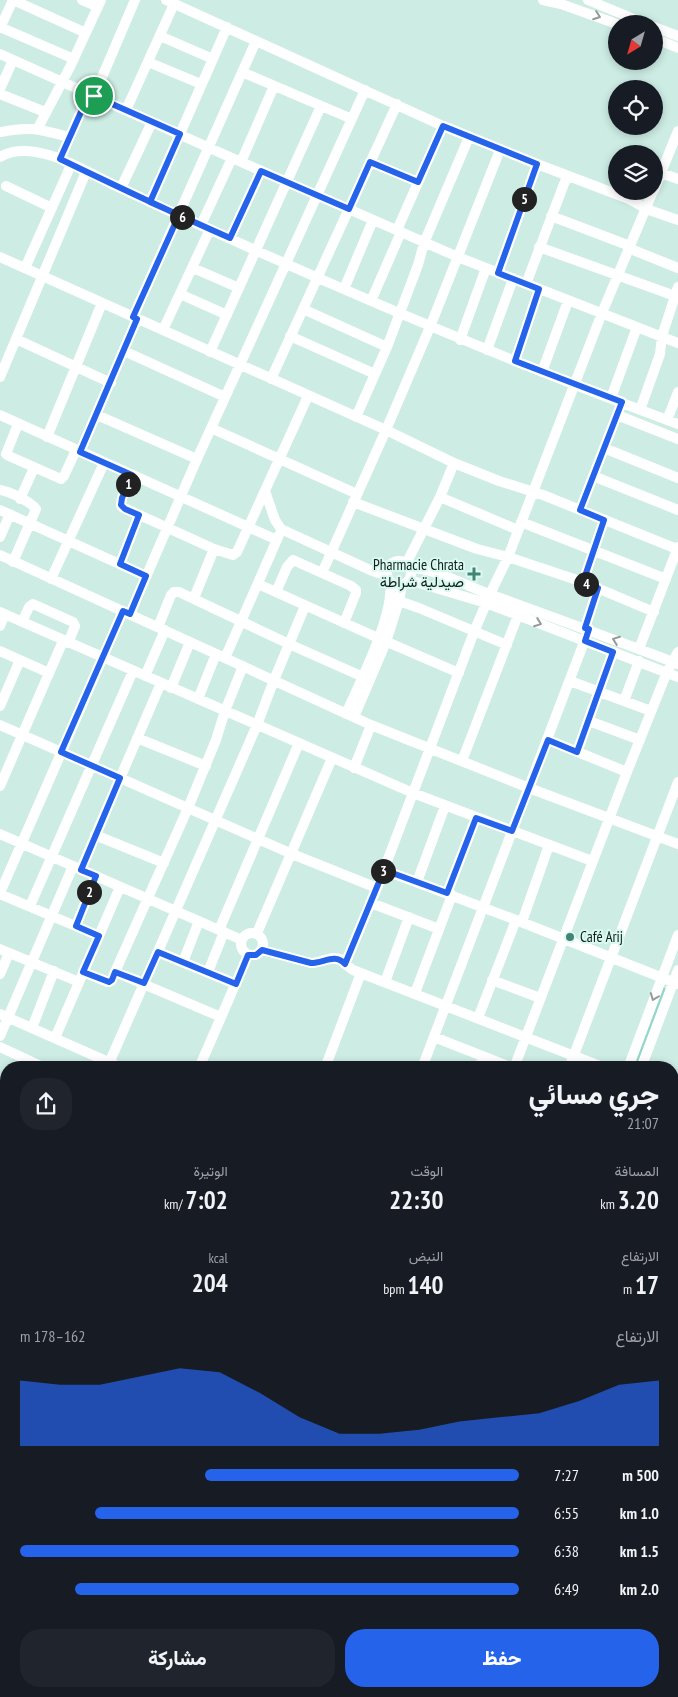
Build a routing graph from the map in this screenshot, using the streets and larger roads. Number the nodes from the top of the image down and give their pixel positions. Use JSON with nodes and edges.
{"nodes":[{"id":1,"x":13,"y":0,"type":"edge"},
{"id":2,"x":82,"y":0,"type":"edge"},
{"id":3,"x":135,"y":0,"type":"edge"},
{"id":4,"x":543,"y":0,"type":"edge"},
{"id":5,"x":588,"y":0,"type":"edge"},
{"id":6,"x":170,"y":2,"type":"edge"},
{"id":7,"x":562,"y":2,"type":"edge"},
{"id":8,"x":99,"y":4,"type":"edge"},
{"id":9,"x":624,"y":15,"type":"edge"},
{"id":10,"x":608,"y":20,"type":"edge"},
{"id":11,"x":227,"y":27,"type":"junction"},
{"id":12,"x":0,"y":28,"type":"edge"},
{"id":13,"x":663,"y":30,"type":"edge"},
{"id":14,"x":86,"y":33,"type":"junction"},
{"id":15,"x":160,"y":36,"type":"junction"},
{"id":16,"x":678,"y":36,"type":"edge"},
{"id":17,"x":256,"y":40,"type":"junction"},
{"id":18,"x":663,"y":42,"type":"edge"},
{"id":19,"x":678,"y":48,"type":"edge"},
{"id":20,"x":0,"y":54,"type":"edge"},
{"id":21,"x":74,"y":58,"type":"junction"},
{"id":22,"x":213,"y":58,"type":"junction"},
{"id":23,"x":13,"y":60,"type":"junction"},
{"id":24,"x":148,"y":62,"type":"junction"},
{"id":25,"x":242,"y":72,"type":"junction"},
{"id":26,"x":62,"y":81,"type":"junction"},
{"id":27,"x":202,"y":84,"type":"junction"},
{"id":28,"x":274,"y":86,"type":"junction"},
{"id":29,"x":0,"y":89,"type":"edge"},
{"id":30,"x":365,"y":90,"type":"junction"},
{"id":31,"x":0,"y":94,"type":"edge"},
{"id":32,"x":92,"y":95,"type":"junction"},
{"id":33,"x":397,"y":104,"type":"junction"},
{"id":34,"x":321,"y":106,"type":"junction"},
{"id":35,"x":126,"y":110,"type":"junction"},
{"id":36,"x":45,"y":112,"type":"junction"},
{"id":37,"x":352,"y":119,"type":"junction"},
{"id":38,"x":152,"y":122,"type":"junction"},
{"id":39,"x":443,"y":126,"type":"junction"},
{"id":40,"x":38,"y":128,"type":"junction"},
{"id":41,"x":678,"y":131,"type":"edge"},
{"id":42,"x":0,"y":132,"type":"edge"},
{"id":43,"x":180,"y":134,"type":"junction"},
{"id":44,"x":469,"y":136,"type":"junction"},
{"id":45,"x":69,"y":137,"type":"junction"},
{"id":46,"x":208,"y":148,"type":"junction"},
{"id":47,"x":500,"y":150,"type":"junction"},
{"id":48,"x":0,"y":157,"type":"edge"},
{"id":49,"x":60,"y":159,"type":"junction"},
{"id":50,"x":237,"y":160,"type":"junction"},
{"id":51,"x":370,"y":162,"type":"junction"},
{"id":52,"x":537,"y":164,"type":"junction"},
{"id":53,"x":71,"y":165,"type":"junction"},
{"id":54,"x":663,"y":170,"type":"edge"},
{"id":55,"x":261,"y":171,"type":"junction"},
{"id":56,"x":86,"y":172,"type":"junction"},
{"id":57,"x":663,"y":173,"type":"edge"},
{"id":58,"x":567,"y":176,"type":"junction"},
{"id":59,"x":678,"y":179,"type":"edge"},
{"id":60,"x":287,"y":182,"type":"junction"},
{"id":61,"x":418,"y":182,"type":"junction"},
{"id":62,"x":6,"y":186,"type":"dead end"},
{"id":63,"x":121,"y":188,"type":"junction"},
{"id":64,"x":317,"y":196,"type":"junction"},
{"id":65,"x":649,"y":200,"type":"edge"},
{"id":66,"x":150,"y":202,"type":"junction"},
{"id":67,"x":52,"y":208,"type":"junction"},
{"id":68,"x":645,"y":208,"type":"junction"},
{"id":69,"x":349,"y":209,"type":"junction"},
{"id":70,"x":179,"y":215,"type":"junction"},
{"id":71,"x":551,"y":216,"type":"junction"},
{"id":72,"x":373,"y":220,"type":"junction"},
{"id":73,"x":678,"y":220,"type":"edge"},
{"id":74,"x":206,"y":227,"type":"junction"},
{"id":75,"x":399,"y":231,"type":"junction"},
{"id":76,"x":230,"y":238,"type":"junction"},
{"id":77,"x":424,"y":242,"type":"junction"},
{"id":78,"x":539,"y":247,"type":"junction"},
{"id":79,"x":629,"y":247,"type":"junction"},
{"id":80,"x":256,"y":250,"type":"junction"},
{"id":81,"x":0,"y":257,"type":"edge"},
{"id":82,"x":458,"y":257,"type":"junction"},
{"id":83,"x":286,"y":263,"type":"junction"},
{"id":84,"x":25,"y":268,"type":"junction"},
{"id":85,"x":193,"y":268,"type":"junction"},
{"id":86,"x":486,"y":268,"type":"junction"},
{"id":87,"x":678,"y":268,"type":"edge"},
{"id":88,"x":498,"y":273,"type":"junction"},
{"id":89,"x":43,"y":276,"type":"junction"},
{"id":90,"x":618,"y":276,"type":"junction"},
{"id":91,"x":317,"y":277,"type":"junction"},
{"id":92,"x":514,"y":279,"type":"junction"},
{"id":93,"x":526,"y":284,"type":"junction"},
{"id":94,"x":239,"y":288,"type":"junction"},
{"id":95,"x":344,"y":289,"type":"junction"},
{"id":96,"x":539,"y":289,"type":"junction"},
{"id":97,"x":677,"y":293,"type":"edge"},
{"id":98,"x":180,"y":294,"type":"junction"},
{"id":99,"x":568,"y":300,"type":"junction"},
{"id":100,"x":371,"y":301,"type":"junction"},
{"id":101,"x":102,"y":303,"type":"junction"},
{"id":102,"x":303,"y":309,"type":"junction"},
{"id":103,"x":602,"y":313,"type":"junction"},
{"id":104,"x":399,"y":314,"type":"junction"},
{"id":105,"x":227,"y":315,"type":"junction"},
{"id":106,"x":135,"y":318,"type":"junction"},
{"id":107,"x":430,"y":327,"type":"junction"},
{"id":108,"x":637,"y":327,"type":"junction"},
{"id":109,"x":163,"y":330,"type":"junction"},
{"id":110,"x":290,"y":336,"type":"junction"},
{"id":111,"x":662,"y":336,"type":"junction"},
{"id":112,"x":16,"y":339,"type":"junction"},
{"id":113,"x":460,"y":340,"type":"junction"},
{"id":114,"x":678,"y":343,"type":"edge"},
{"id":115,"x":387,"y":347,"type":"junction"},
{"id":116,"x":487,"y":350,"type":"junction"},
{"id":117,"x":124,"y":351,"type":"junction"},
{"id":118,"x":210,"y":352,"type":"junction"},
{"id":119,"x":515,"y":361,"type":"junction"},
{"id":120,"x":240,"y":365,"type":"junction"},
{"id":121,"x":76,"y":366,"type":"junction"},
{"id":122,"x":542,"y":372,"type":"junction"},
{"id":123,"x":375,"y":374,"type":"junction"},
{"id":124,"x":0,"y":377,"type":"edge"},
{"id":125,"x":270,"y":379,"type":"junction"},
{"id":126,"x":111,"y":383,"type":"junction"},
{"id":127,"x":575,"y":385,"type":"junction"},
{"id":128,"x":678,"y":392,"type":"edge"},
{"id":129,"x":308,"y":396,"type":"junction"},
{"id":130,"x":225,"y":398,"type":"junction"},
{"id":131,"x":611,"y":398,"type":"junction"},
{"id":132,"x":622,"y":402,"type":"junction"},
{"id":133,"x":640,"y":410,"type":"junction"},
{"id":134,"x":97,"y":415,"type":"junction"},
{"id":135,"x":617,"y":415,"type":"junction"},
{"id":136,"x":0,"y":416,"type":"edge"},
{"id":137,"x":356,"y":417,"type":"junction"},
{"id":138,"x":667,"y":420,"type":"junction"},
{"id":139,"x":18,"y":424,"type":"junction"},
{"id":140,"x":678,"y":424,"type":"edge"},
{"id":141,"x":211,"y":428,"type":"junction"},
{"id":142,"x":386,"y":430,"type":"junction"},
{"id":143,"x":47,"y":437,"type":"junction"},
{"id":144,"x":678,"y":439,"type":"edge"},
{"id":145,"x":604,"y":448,"type":"junction"},
{"id":146,"x":78,"y":451,"type":"junction"},
{"id":147,"x":197,"y":459,"type":"junction"},
{"id":148,"x":280,"y":460,"type":"junction"},
{"id":149,"x":104,"y":462,"type":"junction"},
{"id":150,"x":454,"y":463,"type":"junction"},
{"id":151,"x":34,"y":468,"type":"junction"},
{"id":152,"x":132,"y":475,"type":"junction"},
{"id":153,"x":593,"y":476,"type":"junction"},
{"id":154,"x":678,"y":478,"type":"edge"},
{"id":155,"x":0,"y":490,"type":"edge"},
{"id":156,"x":265,"y":491,"type":"junction"},
{"id":157,"x":533,"y":492,"type":"junction"},
{"id":158,"x":180,"y":497,"type":"junction"},
{"id":159,"x":440,"y":497,"type":"junction"},
{"id":160,"x":355,"y":498,"type":"junction"},
{"id":161,"x":20,"y":499,"type":"junction"},
{"id":162,"x":0,"y":510,"type":"edge"},
{"id":163,"x":580,"y":510,"type":"junction"},
{"id":164,"x":678,"y":510,"type":"edge"},
{"id":165,"x":10,"y":514,"type":"junction"},
{"id":166,"x":139,"y":515,"type":"junction"},
{"id":167,"x":604,"y":520,"type":"junction"},
{"id":168,"x":30,"y":524,"type":"junction"},
{"id":169,"x":520,"y":526,"type":"junction"},
{"id":170,"x":167,"y":527,"type":"junction"},
{"id":171,"x":247,"y":527,"type":"junction"},
{"id":172,"x":281,"y":529,"type":"junction"},
{"id":173,"x":424,"y":529,"type":"junction"},
{"id":174,"x":0,"y":537,"type":"edge"},
{"id":175,"x":277,"y":540,"type":"junction"},
{"id":176,"x":68,"y":542,"type":"junction"},
{"id":177,"x":678,"y":548,"type":"edge"},
{"id":178,"x":214,"y":549,"type":"junction"},
{"id":179,"x":594,"y":550,"type":"junction"},
{"id":180,"x":331,"y":552,"type":"junction"},
{"id":181,"x":508,"y":557,"type":"junction"},
{"id":182,"x":4,"y":560,"type":"edge"},
{"id":183,"x":120,"y":564,"type":"junction"},
{"id":184,"x":408,"y":566,"type":"junction"},
{"id":185,"x":322,"y":573,"type":"junction"},
{"id":186,"x":146,"y":576,"type":"junction"},
{"id":187,"x":51,"y":579,"type":"junction"},
{"id":188,"x":388,"y":579,"type":"junction"},
{"id":189,"x":666,"y":579,"type":"junction"},
{"id":190,"x":583,"y":582,"type":"junction"},
{"id":191,"x":405,"y":583,"type":"junction"},
{"id":192,"x":258,"y":584,"type":"junction"},
{"id":193,"x":598,"y":588,"type":"junction"},
{"id":194,"x":276,"y":592,"type":"junction"},
{"id":195,"x":194,"y":598,"type":"junction"},
{"id":196,"x":488,"y":599,"type":"junction"},
{"id":197,"x":394,"y":600,"type":"junction"},
{"id":198,"x":305,"y":606,"type":"junction"},
{"id":199,"x":126,"y":612,"type":"junction"},
{"id":200,"x":654,"y":612,"type":"junction"},
{"id":201,"x":2,"y":613,"type":"edge"},
{"id":202,"x":518,"y":616,"type":"junction"},
{"id":203,"x":242,"y":621,"type":"junction"},
{"id":204,"x":22,"y":622,"type":"junction"},
{"id":205,"x":344,"y":623,"type":"junction"},
{"id":206,"x":0,"y":626,"type":"edge"},
{"id":207,"x":161,"y":628,"type":"junction"},
{"id":208,"x":587,"y":628,"type":"junction"},
{"id":209,"x":474,"y":632,"type":"junction"},
{"id":210,"x":382,"y":640,"type":"junction"},
{"id":211,"x":585,"y":641,"type":"junction"},
{"id":212,"x":65,"y":642,"type":"junction"},
{"id":213,"x":190,"y":642,"type":"junction"},
{"id":214,"x":289,"y":644,"type":"junction"},
{"id":215,"x":507,"y":645,"type":"junction"},
{"id":216,"x":640,"y":649,"type":"junction"},
{"id":217,"x":0,"y":651,"type":"edge"},
{"id":218,"x":613,"y":652,"type":"junction"},
{"id":219,"x":220,"y":656,"type":"junction"},
{"id":220,"x":102,"y":658,"type":"junction"},
{"id":221,"x":676,"y":659,"type":"edge"},
{"id":222,"x":20,"y":660,"type":"junction"},
{"id":223,"x":639,"y":661,"type":"junction"},
{"id":224,"x":243,"y":666,"type":"junction"},
{"id":225,"x":133,"y":671,"type":"junction"},
{"id":226,"x":667,"y":672,"type":"junction"},
{"id":227,"x":49,"y":673,"type":"junction"},
{"id":228,"x":459,"y":673,"type":"junction"},
{"id":229,"x":145,"y":676,"type":"junction"},
{"id":230,"x":678,"y":676,"type":"edge"},
{"id":231,"x":366,"y":678,"type":"junction"},
{"id":232,"x":274,"y":680,"type":"junction"},
{"id":233,"x":570,"y":681,"type":"junction"},
{"id":234,"x":166,"y":686,"type":"junction"},
{"id":235,"x":599,"y":692,"type":"junction"},
{"id":236,"x":198,"y":699,"type":"junction"},
{"id":237,"x":624,"y":701,"type":"junction"},
{"id":238,"x":0,"y":706,"type":"edge"},
{"id":239,"x":225,"y":711,"type":"junction"},
{"id":240,"x":652,"y":712,"type":"junction"},
{"id":241,"x":350,"y":715,"type":"junction"},
{"id":242,"x":588,"y":722,"type":"junction"},
{"id":243,"x":0,"y":725,"type":"edge"},
{"id":244,"x":257,"y":725,"type":"junction"},
{"id":245,"x":372,"y":725,"type":"junction"},
{"id":246,"x":23,"y":735,"type":"junction"},
{"id":247,"x":138,"y":738,"type":"junction"},
{"id":248,"x":548,"y":740,"type":"junction"},
{"id":249,"x":640,"y":740,"type":"junction"},
{"id":250,"x":299,"y":743,"type":"junction"},
{"id":251,"x":429,"y":748,"type":"junction"},
{"id":252,"x":61,"y":752,"type":"junction"},
{"id":253,"x":577,"y":752,"type":"junction"},
{"id":254,"x":332,"y":758,"type":"junction"},
{"id":255,"x":5,"y":761,"type":"edge"},
{"id":256,"x":462,"y":761,"type":"junction"},
{"id":257,"x":91,"y":766,"type":"junction"},
{"id":258,"x":206,"y":766,"type":"junction"},
{"id":259,"x":354,"y":768,"type":"junction"},
{"id":260,"x":626,"y":772,"type":"junction"},
{"id":261,"x":120,"y":778,"type":"junction"},
{"id":262,"x":678,"y":782,"type":"edge"},
{"id":263,"x":0,"y":786,"type":"edge"},
{"id":264,"x":529,"y":788,"type":"junction"},
{"id":265,"x":413,"y":793,"type":"junction"},
{"id":266,"x":445,"y":806,"type":"junction"},
{"id":267,"x":188,"y":808,"type":"junction"},
{"id":268,"x":476,"y":818,"type":"junction"},
{"id":269,"x":608,"y":818,"type":"junction"},
{"id":270,"x":215,"y":820,"type":"junction"},
{"id":271,"x":512,"y":831,"type":"junction"},
{"id":272,"x":0,"y":834,"type":"edge"},
{"id":273,"x":95,"y":835,"type":"junction"},
{"id":274,"x":657,"y":836,"type":"junction"},
{"id":275,"x":259,"y":839,"type":"junction"},
{"id":276,"x":22,"y":844,"type":"junction"},
{"id":277,"x":678,"y":844,"type":"edge"},
{"id":278,"x":549,"y":845,"type":"junction"},
{"id":279,"x":292,"y":854,"type":"junction"},
{"id":280,"x":51,"y":856,"type":"junction"},
{"id":281,"x":592,"y":861,"type":"junction"},
{"id":282,"x":164,"y":863,"type":"junction"},
{"id":283,"x":77,"y":868,"type":"junction"},
{"id":284,"x":384,"y":870,"type":"junction"},
{"id":285,"x":96,"y":876,"type":"junction"},
{"id":286,"x":417,"y":882,"type":"junction"},
{"id":287,"x":120,"y":887,"type":"junction"},
{"id":288,"x":377,"y":888,"type":"junction"},
{"id":289,"x":0,"y":893,"type":"edge"},
{"id":290,"x":450,"y":894,"type":"junction"},
{"id":291,"x":148,"y":899,"type":"junction"},
{"id":292,"x":371,"y":902,"type":"junction"},
{"id":293,"x":30,"y":906,"type":"junction"},
{"id":294,"x":483,"y":907,"type":"junction"},
{"id":295,"x":176,"y":911,"type":"junction"},
{"id":296,"x":52,"y":915,"type":"junction"},
{"id":297,"x":409,"y":917,"type":"junction"},
{"id":298,"x":199,"y":921,"type":"junction"},
{"id":299,"x":519,"y":921,"type":"junction"},
{"id":300,"x":76,"y":926,"type":"junction"},
{"id":301,"x":439,"y":929,"type":"junction"},
{"id":302,"x":222,"y":931,"type":"junction"},
{"id":303,"x":256,"y":933,"type":"junction"},
{"id":304,"x":678,"y":935,"type":"edge"},
{"id":305,"x":99,"y":936,"type":"junction"},
{"id":306,"x":564,"y":939,"type":"junction"},
{"id":307,"x":242,"y":940,"type":"junction"},
{"id":308,"x":262,"y":950,"type":"junction"},
{"id":309,"x":5,"y":951,"type":"edge"},
{"id":310,"x":158,"y":952,"type":"junction"},
{"id":311,"x":248,"y":955,"type":"junction"},
{"id":312,"x":611,"y":957,"type":"junction"},
{"id":313,"x":32,"y":962,"type":"junction"},
{"id":314,"x":184,"y":962,"type":"junction"},
{"id":315,"x":345,"y":964,"type":"junction"},
{"id":316,"x":678,"y":970,"type":"edge"},
{"id":317,"x":54,"y":972,"type":"junction"},
{"id":318,"x":115,"y":972,"type":"junction"},
{"id":319,"x":208,"y":972,"type":"junction"},
{"id":320,"x":361,"y":973,"type":"junction"},
{"id":321,"x":0,"y":974,"type":"edge"},
{"id":322,"x":81,"y":977,"type":"junction"},
{"id":323,"x":662,"y":978,"type":"junction"},
{"id":324,"x":492,"y":980,"type":"junction"},
{"id":325,"x":385,"y":982,"type":"junction"},
{"id":326,"x":144,"y":983,"type":"junction"},
{"id":327,"x":676,"y":983,"type":"edge"},
{"id":328,"x":236,"y":984,"type":"junction"},
{"id":329,"x":415,"y":993,"type":"junction"},
{"id":330,"x":540,"y":998,"type":"junction"},
{"id":331,"x":446,"y":1006,"type":"junction"},
{"id":332,"x":4,"y":1016,"type":"edge"},
{"id":333,"x":222,"y":1016,"type":"junction"},
{"id":334,"x":478,"y":1018,"type":"junction"},
{"id":335,"x":32,"y":1028,"type":"junction"},
{"id":336,"x":0,"y":1036,"type":"edge"},
{"id":337,"x":434,"y":1037,"type":"junction"},
{"id":338,"x":526,"y":1037,"type":"junction"},
{"id":339,"x":55,"y":1038,"type":"junction"},
{"id":340,"x":0,"y":1048,"type":"edge"},
{"id":341,"x":573,"y":1055,"type":"junction"},
{"id":342,"x":483,"y":1056,"type":"junction"},
{"id":343,"x":30,"y":1061,"type":"edge"},
{"id":344,"x":100,"y":1061,"type":"edge"},
{"id":345,"x":110,"y":1061,"type":"edge"},
{"id":346,"x":202,"y":1061,"type":"edge"},
{"id":347,"x":330,"y":1061,"type":"edge"},
{"id":348,"x":425,"y":1061,"type":"edge"},
{"id":349,"x":481,"y":1061,"type":"edge"},
{"id":350,"x":496,"y":1061,"type":"edge"},
{"id":351,"x":517,"y":1061,"type":"edge"},
{"id":352,"x":571,"y":1061,"type":"edge"},
{"id":353,"x":588,"y":1061,"type":"edge"},
{"id":354,"x":631,"y":1061,"type":"edge"},
{"id":355,"x":644,"y":1061,"type":"edge"}],
"edges":[{"from":1,"to":12,"type":"street"},
{"from":1,"to":14,"type":"street"},
{"from":2,"to":8,"type":"street"},
{"from":3,"to":32,"type":"street"},
{"from":4,"to":7,"type":"street"},
{"from":5,"to":9,"type":"street"},
{"from":6,"to":11,"type":"street"},
{"from":6,"to":15,"type":"street"},
{"from":7,"to":10,"type":"street","one_way":true},
{"from":8,"to":14,"type":"street"},
{"from":11,"to":17,"type":"street"},
{"from":11,"to":22,"type":"street"},
{"from":12,"to":21,"type":"street"},
{"from":13,"to":16,"type":"street"},
{"from":14,"to":21,"type":"street"},
{"from":15,"to":22,"type":"street"},
{"from":15,"to":24,"type":"street"},
{"from":17,"to":25,"type":"street"},
{"from":17,"to":30,"type":"street"},
{"from":18,"to":19,"type":"street"},
{"from":20,"to":23,"type":"street"},
{"from":21,"to":26,"type":"street"},
{"from":22,"to":27,"type":"street"},
{"from":23,"to":26,"type":"street"},
{"from":23,"to":29,"type":"street"},
{"from":24,"to":27,"type":"street"},
{"from":24,"to":35,"type":"street"},
{"from":25,"to":28,"type":"street"},
{"from":25,"to":46,"type":"street"},
{"from":26,"to":32,"type":"street"},
{"from":26,"to":36,"type":"street"},
{"from":27,"to":43,"type":"street"},
{"from":28,"to":34,"type":"street"},
{"from":28,"to":50,"type":"street"},
{"from":30,"to":33,"type":"street"},
{"from":30,"to":37,"type":"street"},
{"from":31,"to":36,"type":"street"},
{"from":32,"to":35,"type":"street"},
{"from":32,"to":45,"type":"street"},
{"from":33,"to":39,"type":"street"},
{"from":33,"to":51,"type":"street"},
{"from":34,"to":37,"type":"street"},
{"from":34,"to":60,"type":"street"},
{"from":35,"to":38,"type":"street"},
{"from":36,"to":40,"type":"street"},
{"from":37,"to":64,"type":"street"},
{"from":38,"to":43,"type":"street"},
{"from":38,"to":63,"type":"street"},
{"from":39,"to":44,"type":"street"},
{"from":39,"to":61,"type":"street"},
{"from":40,"to":42,"type":"street"},
{"from":40,"to":45,"type":"street"},
{"from":41,"to":54,"type":"street"},
{"from":43,"to":46,"type":"street"},
{"from":43,"to":66,"type":"street"},
{"from":44,"to":47,"type":"street"},
{"from":44,"to":77,"type":"street"},
{"from":45,"to":49,"type":"street"},
{"from":46,"to":50,"type":"street"},
{"from":46,"to":70,"type":"street"},
{"from":47,"to":52,"type":"street"},
{"from":47,"to":82,"type":"street"},
{"from":48,"to":49,"type":"street"},
{"from":49,"to":53,"type":"street"},
{"from":50,"to":55,"type":"street"},
{"from":50,"to":74,"type":"street"},
{"from":51,"to":61,"type":"street"},
{"from":51,"to":69,"type":"street"},
{"from":52,"to":58,"type":"street"},
{"from":52,"to":88,"type":"street"},
{"from":53,"to":56,"type":"street"},
{"from":53,"to":67,"type":"street"},
{"from":55,"to":60,"type":"street"},
{"from":55,"to":76,"type":"street"},
{"from":56,"to":63,"type":"street"},
{"from":56,"to":89,"type":"street"},
{"from":57,"to":59,"type":"street"},
{"from":58,"to":68,"type":"street"},
{"from":58,"to":71,"type":"street"},
{"from":60,"to":64,"type":"street"},
{"from":60,"to":80,"type":"street"},
{"from":61,"to":75,"type":"street"},
{"from":62,"to":67,"type":"street"},
{"from":63,"to":66,"type":"street"},
{"from":64,"to":69,"type":"street"},
{"from":64,"to":83,"type":"street"},
{"from":65,"to":68,"type":"street"},
{"from":66,"to":70,"type":"street"},
{"from":67,"to":84,"type":"street"},
{"from":68,"to":73,"type":"street"},
{"from":68,"to":79,"type":"street"},
{"from":69,"to":72,"type":"street"},
{"from":69,"to":91,"type":"street"},
{"from":70,"to":74,"type":"street"},
{"from":70,"to":106,"type":"street"},
{"from":71,"to":78,"type":"street"},
{"from":71,"to":79,"type":"street"},
{"from":72,"to":75,"type":"street"},
{"from":72,"to":95,"type":"street"},
{"from":74,"to":76,"type":"street"},
{"from":74,"to":85,"type":"street"},
{"from":75,"to":77,"type":"street"},
{"from":75,"to":100,"type":"street"},
{"from":76,"to":80,"type":"street"},
{"from":77,"to":82,"type":"street"},
{"from":77,"to":104,"type":"street"},
{"from":78,"to":90,"type":"street"},
{"from":78,"to":93,"type":"street"},
{"from":79,"to":87,"type":"street"},
{"from":79,"to":90,"type":"street"},
{"from":80,"to":83,"type":"street"},
{"from":80,"to":94,"type":"street"},
{"from":81,"to":84,"type":"street"},
{"from":82,"to":86,"type":"street"},
{"from":82,"to":107,"type":"street"},
{"from":83,"to":91,"type":"street"},
{"from":83,"to":120,"type":"street"},
{"from":84,"to":89,"type":"street"},
{"from":85,"to":94,"type":"street"},
{"from":85,"to":98,"type":"street"},
{"from":86,"to":88,"type":"street"},
{"from":86,"to":113,"type":"street"},
{"from":88,"to":92,"type":"street"},
{"from":89,"to":101,"type":"street"},
{"from":89,"to":112,"type":"street"},
{"from":90,"to":97,"type":"street"},
{"from":90,"to":103,"type":"street"},
{"from":91,"to":95,"type":"street"},
{"from":91,"to":102,"type":"street"},
{"from":92,"to":93,"type":"street"},
{"from":92,"to":116,"type":"street"},
{"from":93,"to":96,"type":"street"},
{"from":94,"to":105,"type":"street"},
{"from":95,"to":100,"type":"street"},
{"from":96,"to":99,"type":"street"},
{"from":96,"to":119,"type":"street"},
{"from":97,"to":111,"type":"street"},
{"from":98,"to":105,"type":"street"},
{"from":98,"to":109,"type":"street"},
{"from":99,"to":103,"type":"street"},
{"from":99,"to":122,"type":"street"},
{"from":100,"to":104,"type":"street"},
{"from":101,"to":106,"type":"street"},
{"from":101,"to":121,"type":"street"},
{"from":102,"to":110,"type":"street"},
{"from":102,"to":115,"type":"street"},
{"from":103,"to":108,"type":"street"},
{"from":103,"to":127,"type":"street"},
{"from":104,"to":107,"type":"street"},
{"from":104,"to":115,"type":"street"},
{"from":105,"to":118,"type":"street"},
{"from":106,"to":109,"type":"street"},
{"from":106,"to":117,"type":"street"},
{"from":107,"to":113,"type":"street"},
{"from":107,"to":142,"type":"street"},
{"from":108,"to":111,"type":"street"},
{"from":108,"to":131,"type":"street"},
{"from":109,"to":118,"type":"street"},
{"from":110,"to":123,"type":"street"},
{"from":110,"to":125,"type":"street"},
{"from":111,"to":114,"type":"street"},
{"from":111,"to":133,"type":"street"},
{"from":112,"to":121,"type":"street"},
{"from":112,"to":124,"type":"street"},
{"from":113,"to":116,"type":"street"},
{"from":115,"to":123,"type":"street"},
{"from":116,"to":119,"type":"street"},
{"from":117,"to":126,"type":"street"},
{"from":117,"to":130,"type":"street"},
{"from":118,"to":120,"type":"street"},
{"from":119,"to":122,"type":"street"},
{"from":120,"to":125,"type":"street"},
{"from":120,"to":130,"type":"street"},
{"from":121,"to":126,"type":"street"},
{"from":121,"to":143,"type":"street"},
{"from":122,"to":127,"type":"street"},
{"from":123,"to":137,"type":"street"},
{"from":125,"to":129,"type":"street"},
{"from":126,"to":134,"type":"street"},
{"from":127,"to":131,"type":"street"},
{"from":127,"to":157,"type":"street"},
{"from":128,"to":138,"type":"street"},
{"from":129,"to":137,"type":"street"},
{"from":129,"to":148,"type":"street"},
{"from":130,"to":141,"type":"street"},
{"from":131,"to":132,"type":"street"},
{"from":132,"to":133,"type":"street"},
{"from":132,"to":135,"type":"street"},
{"from":133,"to":138,"type":"street"},
{"from":134,"to":146,"type":"street"},
{"from":134,"to":147,"type":"street"},
{"from":135,"to":144,"type":"street"},
{"from":135,"to":145,"type":"street"},
{"from":136,"to":139,"type":"street"},
{"from":137,"to":142,"type":"street"},
{"from":138,"to":140,"type":"street"},
{"from":139,"to":143,"type":"street"},
{"from":139,"to":151,"type":"street"},
{"from":141,"to":147,"type":"street"},
{"from":141,"to":148,"type":"street"},
{"from":142,"to":150,"type":"street"},
{"from":142,"to":160,"type":"street"},
{"from":143,"to":146,"type":"street"},
{"from":145,"to":153,"type":"street"},
{"from":145,"to":154,"type":"street"},
{"from":146,"to":149,"type":"street"},
{"from":146,"to":151,"type":"street"},
{"from":147,"to":158,"type":"street"},
{"from":148,"to":156,"type":"street"},
{"from":148,"to":160,"type":"street"},
{"from":149,"to":152,"type":"street"},
{"from":149,"to":176,"type":"street"},
{"from":150,"to":157,"type":"street"},
{"from":150,"to":159,"type":"street"},
{"from":151,"to":161,"type":"street"},
{"from":152,"to":158,"type":"street"},
{"from":152,"to":166,"type":"street"},
{"from":153,"to":163,"type":"street"},
{"from":153,"to":164,"type":"street"},
{"from":155,"to":161,"type":"street"},
{"from":156,"to":171,"type":"street"},
{"from":156,"to":172,"type":"street"},
{"from":157,"to":163,"type":"street"},
{"from":157,"to":169,"type":"street"},
{"from":158,"to":170,"type":"street"},
{"from":158,"to":171,"type":"street"},
{"from":159,"to":169,"type":"street"},
{"from":159,"to":173,"type":"street"},
{"from":160,"to":173,"type":"street"},
{"from":160,"to":180,"type":"street"},
{"from":161,"to":168,"type":"street"},
{"from":162,"to":165,"type":"street"},
{"from":163,"to":167,"type":"street"},
{"from":165,"to":168,"type":"street"},
{"from":165,"to":174,"type":"street"},
{"from":166,"to":170,"type":"street"},
{"from":166,"to":183,"type":"street"},
{"from":167,"to":177,"type":"street"},
{"from":167,"to":179,"type":"street"},
{"from":168,"to":176,"type":"street"},
{"from":168,"to":182,"type":"street"},
{"from":169,"to":179,"type":"street"},
{"from":169,"to":181,"type":"street"},
{"from":170,"to":178,"type":"street"},
{"from":170,"to":186,"type":"street"},
{"from":171,"to":175,"type":"street"},
{"from":171,"to":178,"type":"street"},
{"from":172,"to":175,"type":"street"},
{"from":172,"to":180,"type":"street"},
{"from":173,"to":181,"type":"street"},
{"from":173,"to":184,"type":"street"},
{"from":175,"to":192,"type":"street"},
{"from":176,"to":183,"type":"street"},
{"from":176,"to":187,"type":"street"},
{"from":177,"to":189,"type":"street"},
{"from":178,"to":195,"type":"street"},
{"from":179,"to":189,"type":"street"},
{"from":179,"to":190,"type":"street"},
{"from":180,"to":185,"type":"street"},
{"from":180,"to":188,"type":"street"},
{"from":181,"to":190,"type":"street"},
{"from":181,"to":196,"type":"street"},
{"from":182,"to":187,"type":"street"},
{"from":183,"to":186,"type":"street"},
{"from":184,"to":188,"type":"street"},
{"from":184,"to":191,"type":"street"},
{"from":184,"to":196,"type":"street"},
{"from":185,"to":194,"type":"street"},
{"from":185,"to":205,"type":"street"},
{"from":186,"to":199,"type":"street"},
{"from":187,"to":199,"type":"street"},
{"from":188,"to":191,"type":"street"},
{"from":188,"to":197,"type":"street"},
{"from":189,"to":200,"type":"street"},
{"from":190,"to":193,"type":"street"},
{"from":191,"to":196,"type":"street"},
{"from":191,"to":197,"type":"street"},
{"from":192,"to":194,"type":"street"},
{"from":192,"to":203,"type":"street"},
{"from":193,"to":200,"type":"street"},
{"from":193,"to":208,"type":"street"},
{"from":194,"to":198,"type":"street"},
{"from":195,"to":203,"type":"street"},
{"from":195,"to":207,"type":"street"},
{"from":196,"to":202,"type":"street"},
{"from":196,"to":208,"type":"street"},
{"from":196,"to":209,"type":"street"},
{"from":197,"to":209,"type":"street"},
{"from":197,"to":210,"type":"street"},
{"from":198,"to":205,"type":"street"},
{"from":198,"to":214,"type":"street"},
{"from":199,"to":207,"type":"street"},
{"from":199,"to":220,"type":"street"},
{"from":200,"to":216,"type":"street"},
{"from":201,"to":204,"type":"street"},
{"from":201,"to":206,"type":"street"},
{"from":202,"to":211,"type":"street","one_way":true},
{"from":202,"to":215,"type":"street"},
{"from":203,"to":214,"type":"street"},
{"from":203,"to":219,"type":"street"},
{"from":204,"to":212,"type":"street"},
{"from":204,"to":212,"type":"street"},
{"from":205,"to":210,"type":"street"},
{"from":207,"to":213,"type":"street"},
{"from":207,"to":229,"type":"street"},
{"from":208,"to":211,"type":"street"},
{"from":216,"to":208,"type":"street","one_way":true},
{"from":209,"to":215,"type":"street"},
{"from":209,"to":228,"type":"street"},
{"from":210,"to":228,"type":"street"},
{"from":210,"to":231,"type":"street"},
{"from":211,"to":218,"type":"street"},
{"from":211,"to":233,"type":"street"},
{"from":212,"to":220,"type":"street"},
{"from":212,"to":227,"type":"street"},
{"from":213,"to":219,"type":"street"},
{"from":213,"to":234,"type":"street"},
{"from":214,"to":231,"type":"street"},
{"from":214,"to":232,"type":"street"},
{"from":215,"to":256,"type":"street"},
{"from":216,"to":221,"type":"street"},
{"from":217,"to":222,"type":"street"},
{"from":218,"to":223,"type":"street"},
{"from":218,"to":235,"type":"street"},
{"from":219,"to":224,"type":"street"},
{"from":219,"to":236,"type":"street"},
{"from":220,"to":225,"type":"street"},
{"from":220,"to":252,"type":"street"},
{"from":221,"to":226,"type":"street"},
{"from":222,"to":227,"type":"street"},
{"from":222,"to":238,"type":"street"},
{"from":223,"to":226,"type":"street"},
{"from":223,"to":237,"type":"street"},
{"from":224,"to":232,"type":"street"},
{"from":224,"to":239,"type":"street"},
{"from":225,"to":229,"type":"street"},
{"from":225,"to":257,"type":"street"},
{"from":226,"to":230,"type":"street"},
{"from":226,"to":240,"type":"street"},
{"from":227,"to":246,"type":"street"},
{"from":228,"to":251,"type":"street"},
{"from":229,"to":234,"type":"street"},
{"from":231,"to":241,"type":"street"},
{"from":232,"to":241,"type":"street"},
{"from":232,"to":244,"type":"street"},
{"from":233,"to":235,"type":"street"},
{"from":233,"to":248,"type":"street"},
{"from":234,"to":236,"type":"street"},
{"from":234,"to":247,"type":"street"},
{"from":235,"to":237,"type":"street"},
{"from":235,"to":242,"type":"street"},
{"from":236,"to":239,"type":"street"},
{"from":237,"to":240,"type":"street"},
{"from":239,"to":244,"type":"street"},
{"from":239,"to":258,"type":"street"},
{"from":240,"to":249,"type":"street"},
{"from":241,"to":245,"type":"street"},
{"from":242,"to":249,"type":"street"},
{"from":242,"to":253,"type":"street"},
{"from":243,"to":246,"type":"street"},
{"from":244,"to":250,"type":"street"},
{"from":244,"to":270,"type":"street"},
{"from":245,"to":251,"type":"street"},
{"from":245,"to":259,"type":"street"},
{"from":246,"to":252,"type":"street"},
{"from":246,"to":255,"type":"street"},
{"from":247,"to":258,"type":"street"},
{"from":247,"to":261,"type":"street"},
{"from":248,"to":253,"type":"street"},
{"from":248,"to":264,"type":"street"},
{"from":249,"to":260,"type":"street"},
{"from":250,"to":254,"type":"street"},
{"from":250,"to":275,"type":"street"},
{"from":251,"to":256,"type":"street"},
{"from":251,"to":265,"type":"street"},
{"from":252,"to":257,"type":"street"},
{"from":252,"to":276,"type":"street"},
{"from":253,"to":260,"type":"street"},
{"from":254,"to":259,"type":"street"},
{"from":254,"to":279,"type":"street"},
{"from":255,"to":263,"type":"street"},
{"from":256,"to":264,"type":"street"},
{"from":257,"to":261,"type":"street"},
{"from":257,"to":280,"type":"street"},
{"from":258,"to":267,"type":"street"},
{"from":259,"to":265,"type":"street"},
{"from":260,"to":269,"type":"street"},
{"from":261,"to":267,"type":"street"},
{"from":261,"to":273,"type":"street"},
{"from":262,"to":274,"type":"street"},
{"from":264,"to":269,"type":"street"},
{"from":264,"to":271,"type":"street"},
{"from":265,"to":266,"type":"street"},
{"from":265,"to":284,"type":"street"},
{"from":266,"to":268,"type":"street"},
{"from":266,"to":286,"type":"street"},
{"from":267,"to":270,"type":"street"},
{"from":267,"to":282,"type":"street"},
{"from":268,"to":271,"type":"street"},
{"from":268,"to":290,"type":"street"},
{"from":269,"to":274,"type":"street"},
{"from":269,"to":281,"type":"street"},
{"from":270,"to":275,"type":"street"},
{"from":270,"to":295,"type":"street"},
{"from":271,"to":278,"type":"street"},
{"from":271,"to":294,"type":"street"},
{"from":272,"to":276,"type":"street"},
{"from":273,"to":282,"type":"street"},
{"from":273,"to":283,"type":"street"},
{"from":274,"to":277,"type":"street"},
{"from":274,"to":312,"type":"street"},
{"from":275,"to":279,"type":"street"},
{"from":275,"to":302,"type":"street"},
{"from":276,"to":280,"type":"street"},
{"from":276,"to":289,"type":"street"},
{"from":278,"to":281,"type":"street"},
{"from":278,"to":299,"type":"street"},
{"from":279,"to":288,"type":"street"},
{"from":279,"to":303,"type":"street"},
{"from":280,"to":283,"type":"street"},
{"from":280,"to":293,"type":"street"},
{"from":281,"to":306,"type":"street"},
{"from":282,"to":291,"type":"street"},
{"from":283,"to":285,"type":"street"},
{"from":283,"to":296,"type":"street"},
{"from":284,"to":286,"type":"street"},
{"from":284,"to":288,"type":"street"},
{"from":285,"to":287,"type":"street"},
{"from":285,"to":300,"type":"street"},
{"from":286,"to":290,"type":"street"},
{"from":287,"to":291,"type":"street"},
{"from":287,"to":305,"type":"street"},
{"from":288,"to":292,"type":"street"},
{"from":289,"to":293,"type":"street"},
{"from":290,"to":294,"type":"street"},
{"from":290,"to":301,"type":"street"},
{"from":291,"to":295,"type":"street"},
{"from":291,"to":318,"type":"street"},
{"from":292,"to":297,"type":"street"},
{"from":292,"to":315,"type":"street"},
{"from":293,"to":296,"type":"street"},
{"from":294,"to":299,"type":"street"},
{"from":294,"to":331,"type":"street"},
{"from":295,"to":298,"type":"street"},
{"from":295,"to":310,"type":"street"},
{"from":296,"to":300,"type":"street"},
{"from":296,"to":313,"type":"street"},
{"from":297,"to":301,"type":"street"},
{"from":297,"to":325,"type":"street"},
{"from":298,"to":302,"type":"street"},
{"from":298,"to":314,"type":"street"},
{"from":299,"to":306,"type":"street"},
{"from":299,"to":324,"type":"street"},
{"from":300,"to":305,"type":"street"},
{"from":301,"to":329,"type":"street"},
{"from":302,"to":307,"type":"street"},
{"from":302,"to":319,"type":"street"},
{"from":303,"to":307,"type":"street"},
{"from":303,"to":308,"type":"street"},
{"from":304,"to":323,"type":"street"},
{"from":305,"to":322,"type":"street"},
{"from":306,"to":312,"type":"street"},
{"from":306,"to":330,"type":"street"},
{"from":307,"to":311,"type":"street"},
{"from":308,"to":311,"type":"street"},
{"from":308,"to":315,"type":"street"},
{"from":309,"to":313,"type":"street"},
{"from":309,"to":321,"type":"street"},
{"from":310,"to":314,"type":"street"},
{"from":310,"to":326,"type":"street"},
{"from":311,"to":328,"type":"street"},
{"from":312,"to":323,"type":"street"},
{"from":312,"to":341,"type":"street"},
{"from":313,"to":317,"type":"street"},
{"from":313,"to":332,"type":"street"},
{"from":314,"to":319,"type":"street"},
{"from":315,"to":320,"type":"street"},
{"from":316,"to":327,"type":"street"},
{"from":317,"to":322,"type":"street"},
{"from":317,"to":335,"type":"street"},
{"from":318,"to":322,"type":"street"},
{"from":318,"to":326,"type":"street"},
{"from":319,"to":328,"type":"street"},
{"from":320,"to":325,"type":"street"},
{"from":320,"to":347,"type":"street"},
{"from":322,"to":339,"type":"street"},
{"from":323,"to":327,"type":"street"},
{"from":323,"to":354,"type":"street","one_way":true},
{"from":324,"to":330,"type":"street"},
{"from":324,"to":334,"type":"street"},
{"from":325,"to":329,"type":"street"},
{"from":326,"to":333,"type":"street"},
{"from":326,"to":345,"type":"street"},
{"from":327,"to":355,"type":"street"},
{"from":328,"to":333,"type":"street"},
{"from":329,"to":331,"type":"street"},
{"from":330,"to":338,"type":"street"},
{"from":331,"to":334,"type":"street"},
{"from":331,"to":337,"type":"street"},
{"from":332,"to":335,"type":"street"},
{"from":332,"to":336,"type":"street"},
{"from":333,"to":346,"type":"street"},
{"from":334,"to":338,"type":"street"},
{"from":335,"to":339,"type":"street"},
{"from":337,"to":342,"type":"street"},
{"from":337,"to":348,"type":"street"},
{"from":338,"to":341,"type":"street"},
{"from":338,"to":351,"type":"street"},
{"from":339,"to":344,"type":"street"},
{"from":340,"to":343,"type":"street"},
{"from":341,"to":352,"type":"street"},
{"from":341,"to":353,"type":"street"},
{"from":342,"to":349,"type":"street"},
{"from":342,"to":350,"type":"street"}]}
